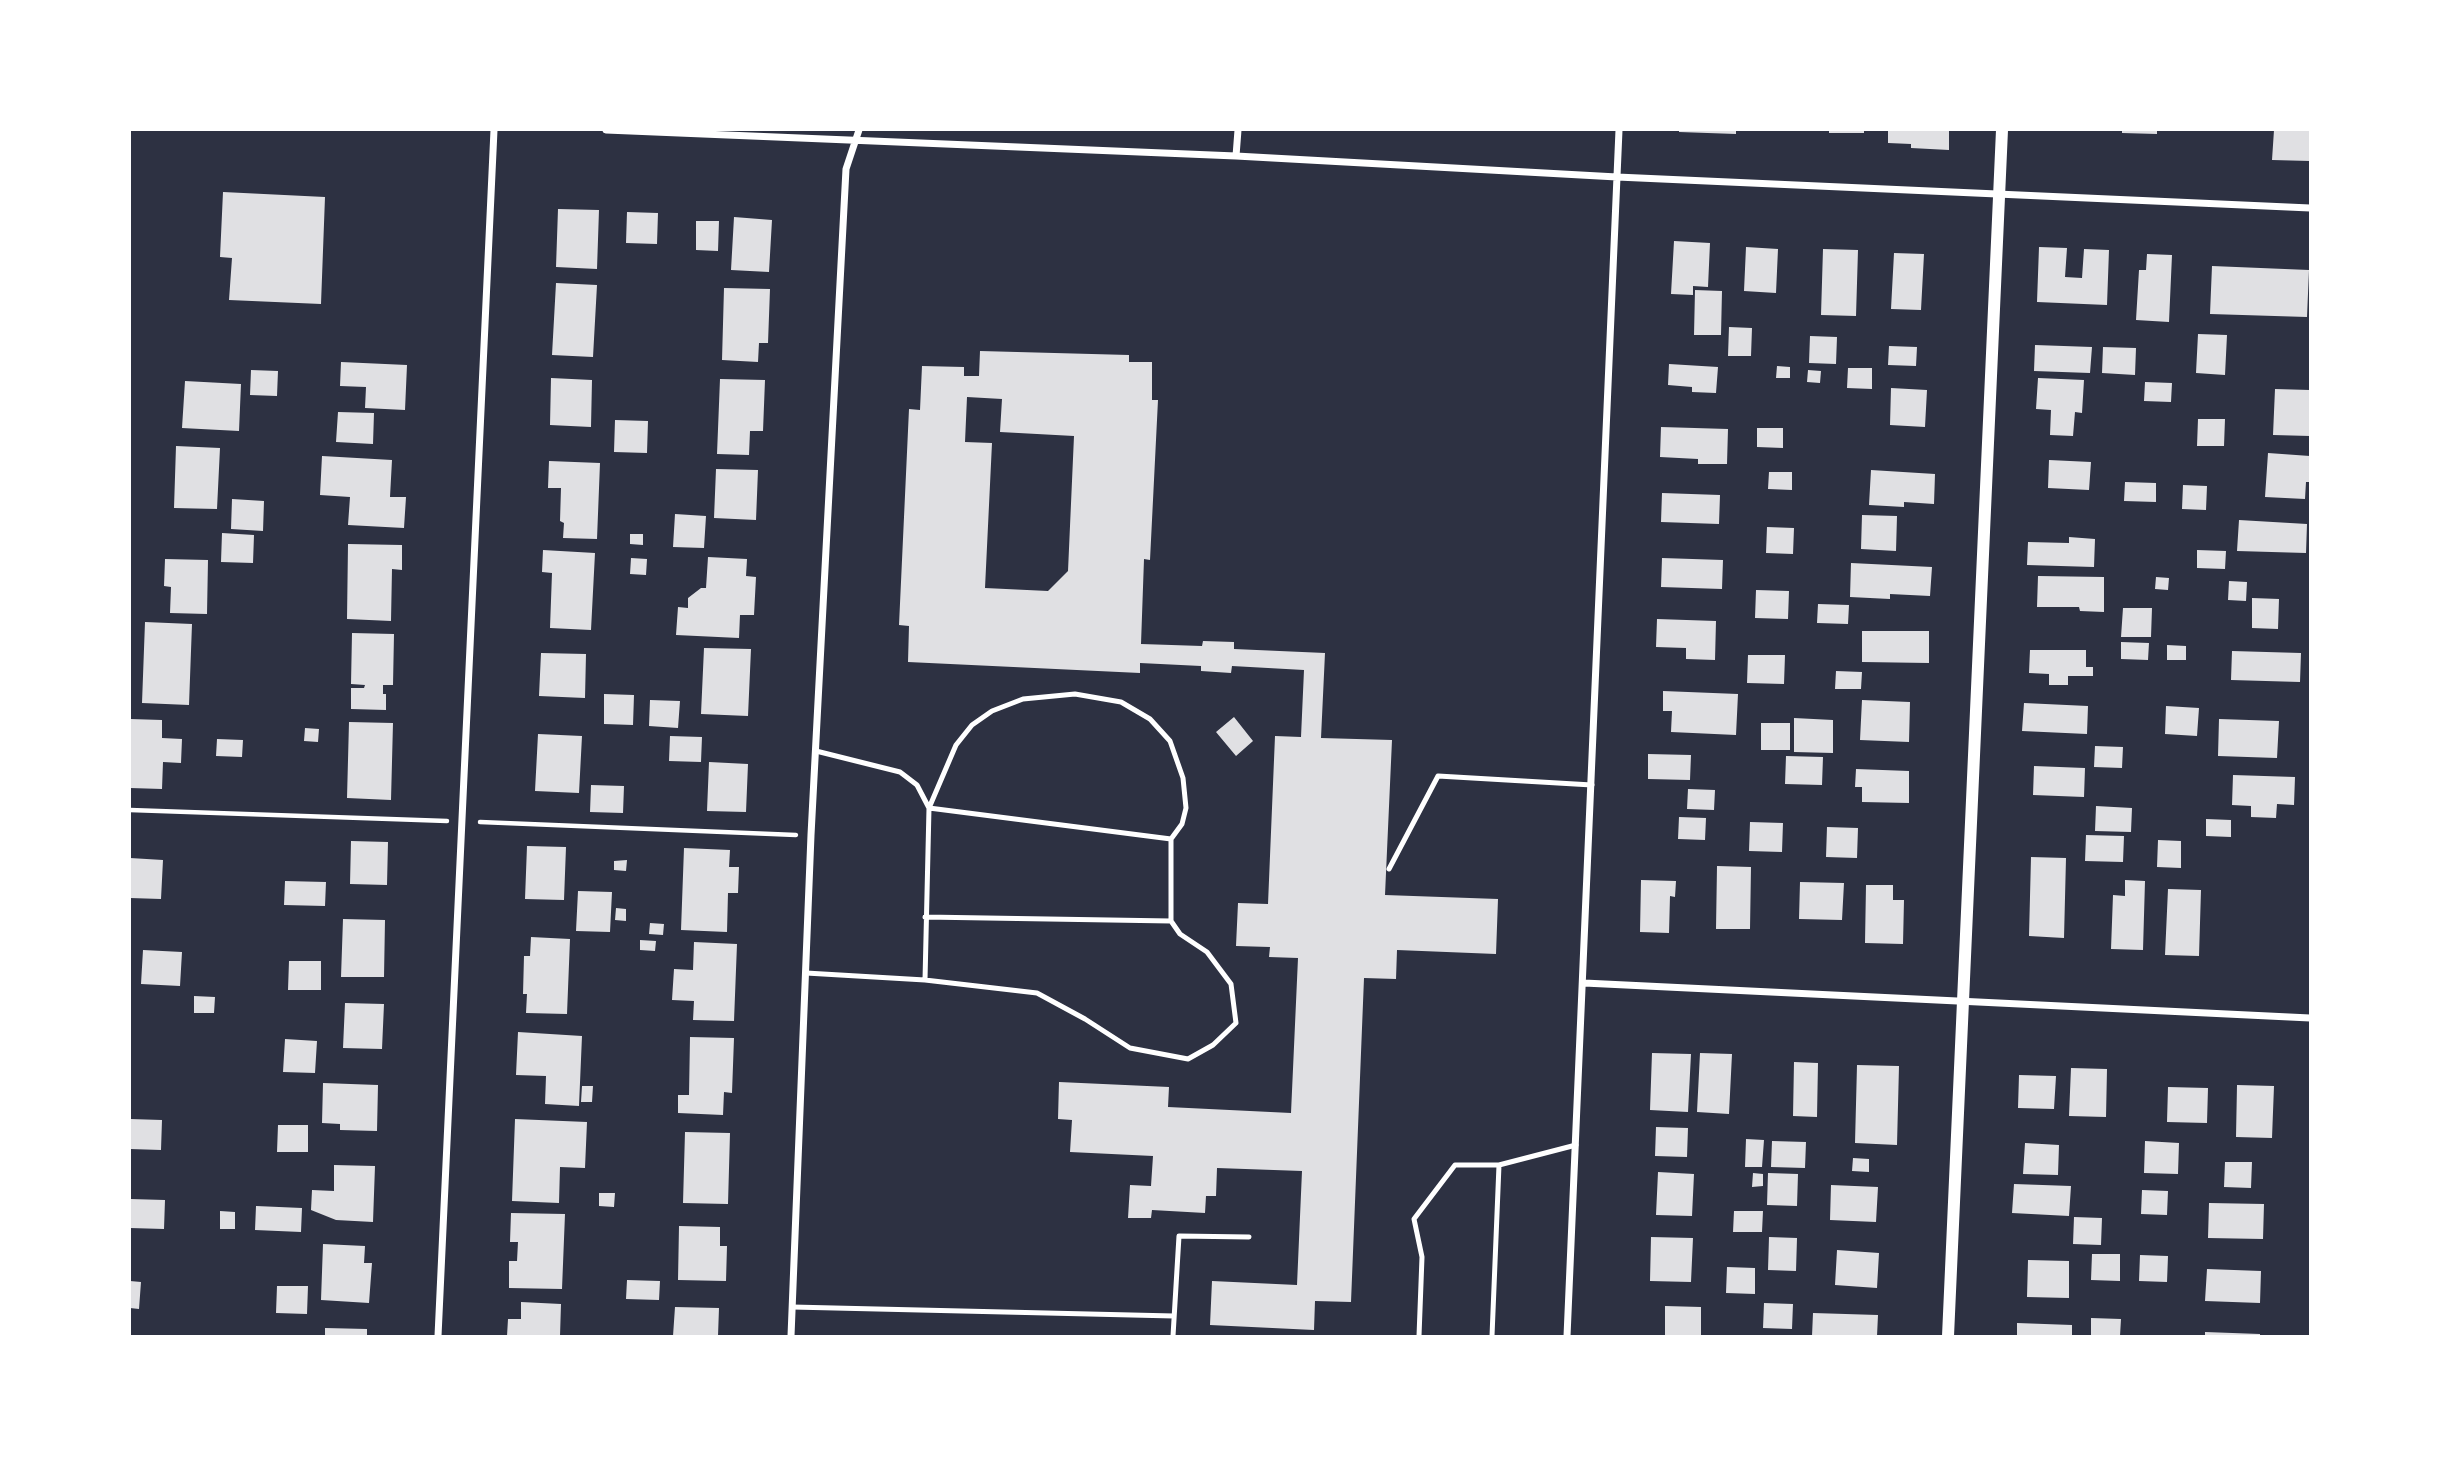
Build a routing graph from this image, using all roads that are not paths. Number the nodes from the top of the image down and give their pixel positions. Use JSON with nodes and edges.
{"nodes":[{"id":1,"x":494,"y":130,"type":"edge"},
{"id":2,"x":606,"y":130,"type":"edge"},
{"id":3,"x":859,"y":130,"type":"edge"},
{"id":4,"x":1238,"y":130,"type":"edge"},
{"id":5,"x":1619,"y":130,"type":"edge"},
{"id":6,"x":2002,"y":130,"type":"edge"},
{"id":7,"x":856,"y":141,"type":"junction"},
{"id":8,"x":1236,"y":156,"type":"junction"},
{"id":9,"x":1617,"y":177,"type":"junction"},
{"id":10,"x":1999,"y":195,"type":"junction"},
{"id":11,"x":2311,"y":208,"type":"edge"},
{"id":12,"x":816,"y":751,"type":"junction"},
{"id":13,"x":1592,"y":785,"type":"junction"},
{"id":14,"x":929,"y":808,"type":"junction"},
{"id":15,"x":1171,"y":839,"type":"junction"},
{"id":16,"x":1389,"y":869,"type":"dead end"},
{"id":17,"x":925,"y":917,"type":"junction"},
{"id":18,"x":1171,"y":921,"type":"junction"},
{"id":19,"x":806,"y":973,"type":"junction"},
{"id":20,"x":925,"y":980,"type":"junction"},
{"id":21,"x":1584,"y":983,"type":"junction"},
{"id":22,"x":1964,"y":1002,"type":"junction"},
{"id":23,"x":2311,"y":1018,"type":"edge"},
{"id":24,"x":1576,"y":1145,"type":"junction"},
{"id":25,"x":1499,"y":1166,"type":"junction"},
{"id":26,"x":1249,"y":1237,"type":"dead end"},
{"id":27,"x":792,"y":1307,"type":"junction"},
{"id":28,"x":1174,"y":1315,"type":"junction"},
{"id":29,"x":438,"y":1336,"type":"edge"},
{"id":30,"x":791,"y":1336,"type":"edge"},
{"id":31,"x":1173,"y":1336,"type":"edge"},
{"id":32,"x":1419,"y":1336,"type":"edge"},
{"id":33,"x":1492,"y":1336,"type":"edge"},
{"id":34,"x":1567,"y":1336,"type":"edge"},
{"id":35,"x":1948,"y":1336,"type":"edge"}],
"edges":[{"from":1,"to":29,"type":"street"},
{"from":2,"to":7,"type":"street"},
{"from":3,"to":7,"type":"street"},
{"from":4,"to":8,"type":"street"},
{"from":5,"to":9,"type":"street"},
{"from":6,"to":10,"type":"street"},
{"from":7,"to":8,"type":"street"},
{"from":7,"to":12,"type":"street"},
{"from":8,"to":9,"type":"street"},
{"from":9,"to":10,"type":"street"},
{"from":9,"to":13,"type":"street"},
{"from":10,"to":11,"type":"street"},
{"from":10,"to":22,"type":"street"},
{"from":12,"to":14,"type":"lane"},
{"from":12,"to":19,"type":"street"},
{"from":13,"to":16,"type":"lane"},
{"from":13,"to":21,"type":"street"},
{"from":14,"to":15,"type":"lane"},
{"from":14,"to":15,"type":"lane"},
{"from":14,"to":17,"type":"lane"},
{"from":15,"to":18,"type":"lane"},
{"from":17,"to":18,"type":"lane"},
{"from":17,"to":20,"type":"lane"},
{"from":18,"to":20,"type":"lane"},
{"from":19,"to":20,"type":"lane"},
{"from":19,"to":27,"type":"street"},
{"from":21,"to":22,"type":"street"},
{"from":21,"to":24,"type":"street"},
{"from":22,"to":23,"type":"street"},
{"from":22,"to":35,"type":"street"},
{"from":24,"to":25,"type":"lane"},
{"from":24,"to":34,"type":"street"},
{"from":25,"to":32,"type":"lane"},
{"from":25,"to":33,"type":"lane"},
{"from":26,"to":28,"type":"lane"},
{"from":27,"to":28,"type":"lane"},
{"from":27,"to":30,"type":"street"},
{"from":28,"to":31,"type":"lane"}]}
